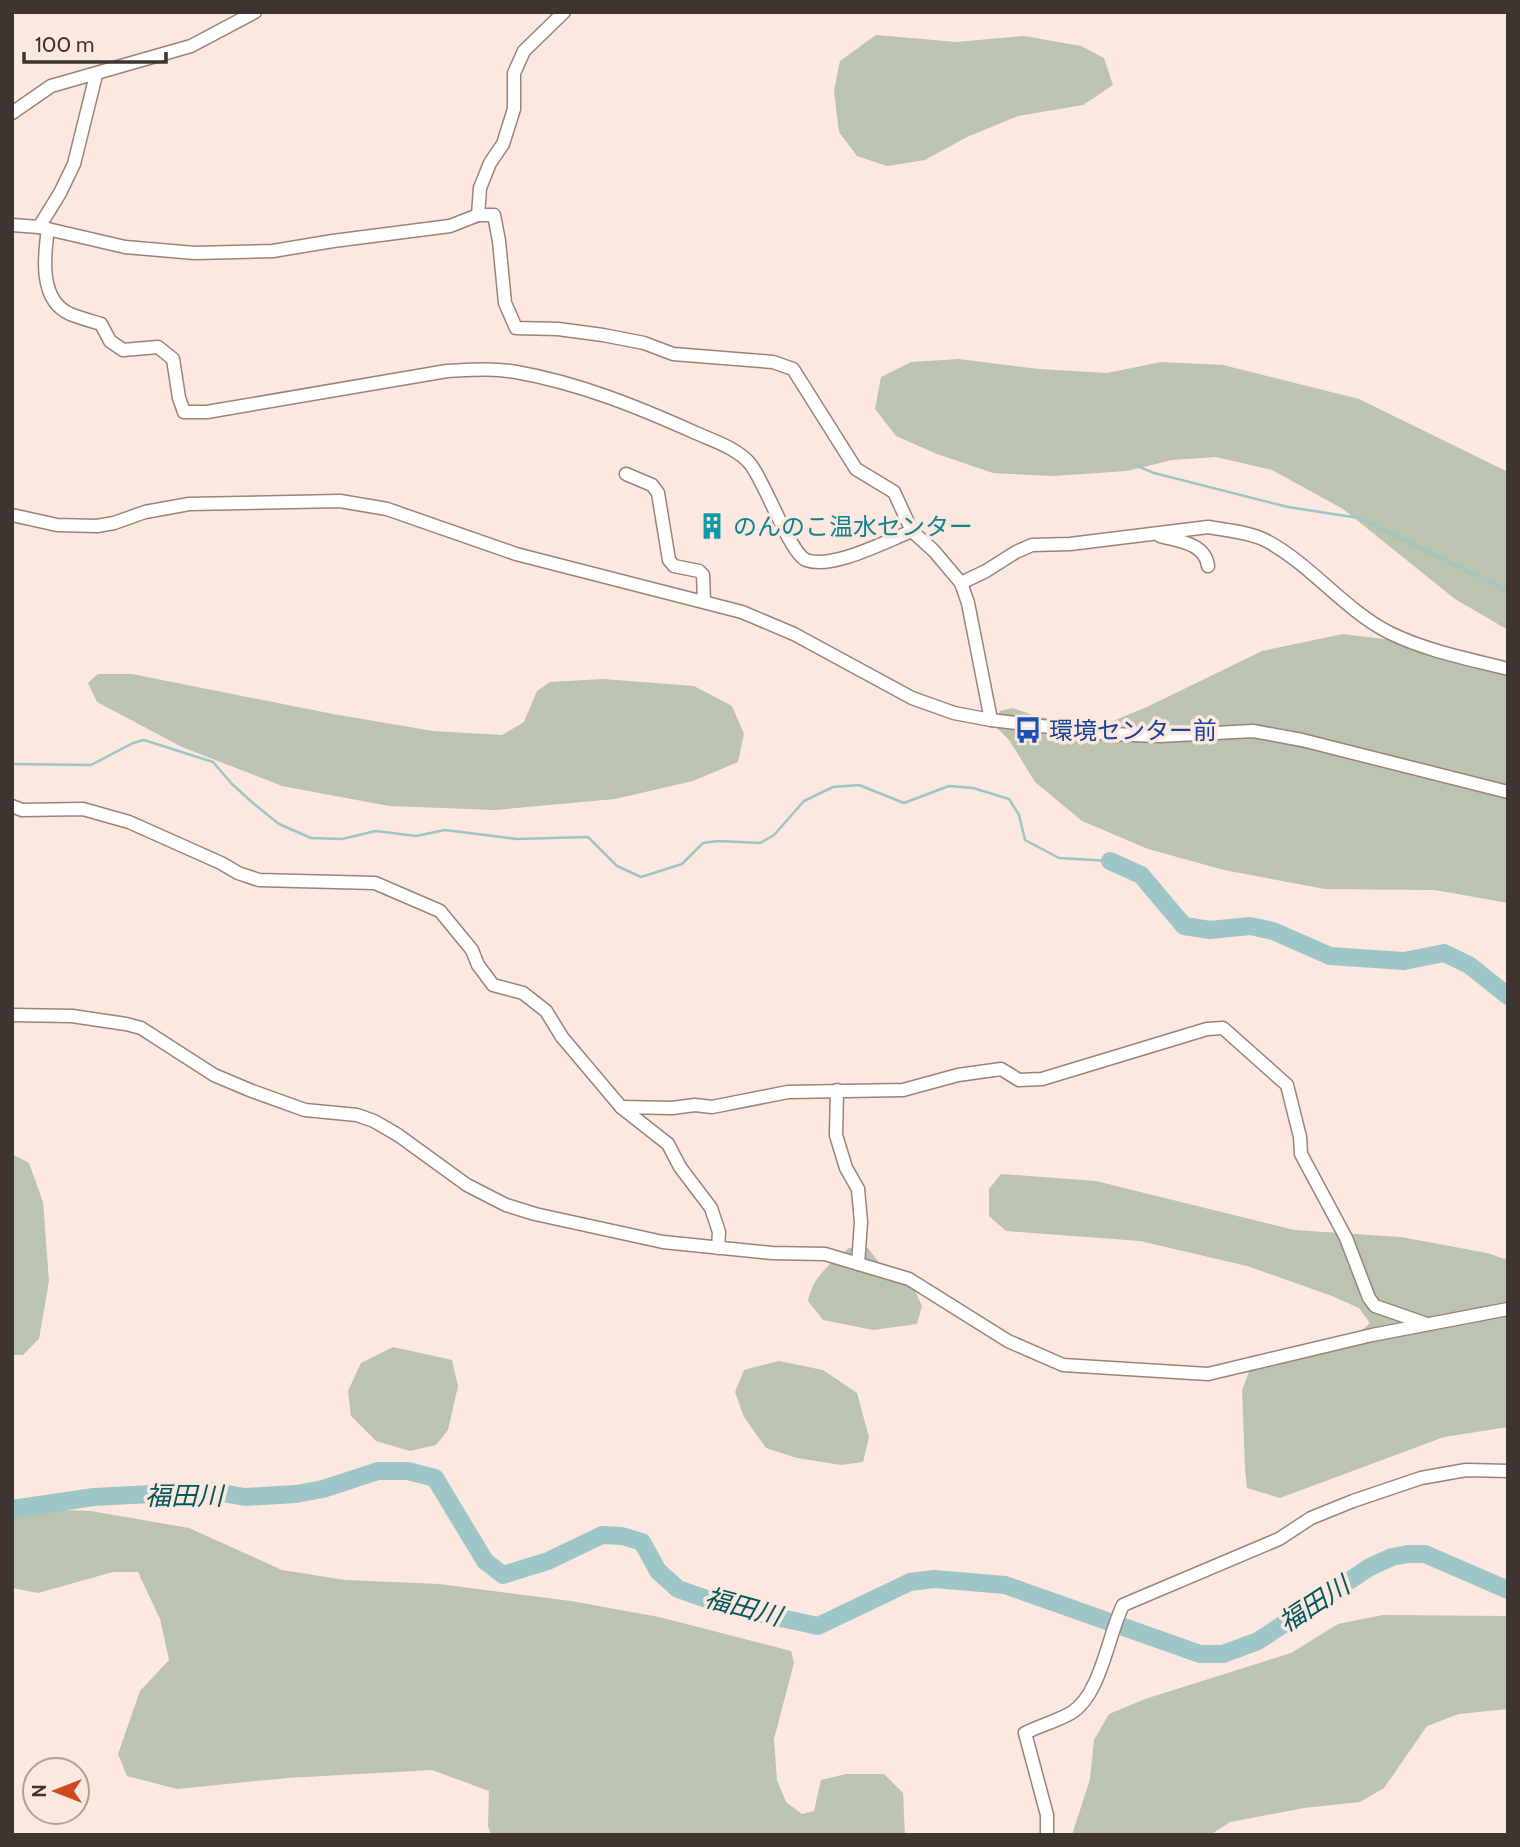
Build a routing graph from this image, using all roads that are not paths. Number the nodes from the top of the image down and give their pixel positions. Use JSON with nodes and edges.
{"nodes":[{"id":1,"x":255,"y":12,"type":"edge"},
{"id":2,"x":564,"y":12,"type":"edge"},
{"id":3,"x":96,"y":75,"type":"junction"},
{"id":4,"x":12,"y":113,"type":"edge"},
{"id":5,"x":478,"y":215,"type":"junction"},
{"id":6,"x":12,"y":225,"type":"edge"},
{"id":7,"x":44,"y":228,"type":"junction"},
{"id":8,"x":625,"y":474,"type":"dead end"},
{"id":9,"x":12,"y":515,"type":"edge"},
{"id":10,"x":912,"y":531,"type":"junction"},
{"id":11,"x":1153,"y":534,"type":"junction"},
{"id":12,"x":1208,"y":566,"type":"dead end"},
{"id":13,"x":961,"y":583,"type":"junction"},
{"id":14,"x":704,"y":601,"type":"junction"},
{"id":15,"x":1508,"y":669,"type":"edge"},
{"id":16,"x":991,"y":720,"type":"junction"},
{"id":17,"x":1508,"y":792,"type":"edge"},
{"id":18,"x":12,"y":806,"type":"edge"},
{"id":19,"x":12,"y":1015,"type":"edge"},
{"id":20,"x":837,"y":1090,"type":"junction"},
{"id":21,"x":621,"y":1107,"type":"junction"},
{"id":22,"x":718,"y":1248,"type":"junction"},
{"id":23,"x":858,"y":1264,"type":"junction"},
{"id":24,"x":1508,"y":1309,"type":"edge"},
{"id":25,"x":1427,"y":1324,"type":"junction"},
{"id":26,"x":1508,"y":1471,"type":"edge"},
{"id":27,"x":1047,"y":1835,"type":"edge"}],
"edges":[{"from":1,"to":3,"type":"street"},
{"from":2,"to":5,"type":"street"},
{"from":3,"to":4,"type":"street"},
{"from":3,"to":7,"type":"street"},
{"from":5,"to":7,"type":"street"},
{"from":5,"to":10,"type":"street"},
{"from":6,"to":7,"type":"street"},
{"from":7,"to":10,"type":"street"},
{"from":8,"to":14,"type":"street"},
{"from":9,"to":14,"type":"street"},
{"from":10,"to":13,"type":"street"},
{"from":11,"to":12,"type":"street"},
{"from":11,"to":13,"type":"street"},
{"from":11,"to":15,"type":"street"},
{"from":13,"to":16,"type":"street"},
{"from":14,"to":16,"type":"street"},
{"from":16,"to":17,"type":"street"},
{"from":18,"to":21,"type":"street"},
{"from":19,"to":22,"type":"street"},
{"from":20,"to":21,"type":"street"},
{"from":20,"to":23,"type":"street"},
{"from":20,"to":25,"type":"street"},
{"from":21,"to":22,"type":"street"},
{"from":22,"to":23,"type":"street"},
{"from":23,"to":25,"type":"street"},
{"from":24,"to":25,"type":"street"},
{"from":26,"to":27,"type":"street"}]}
